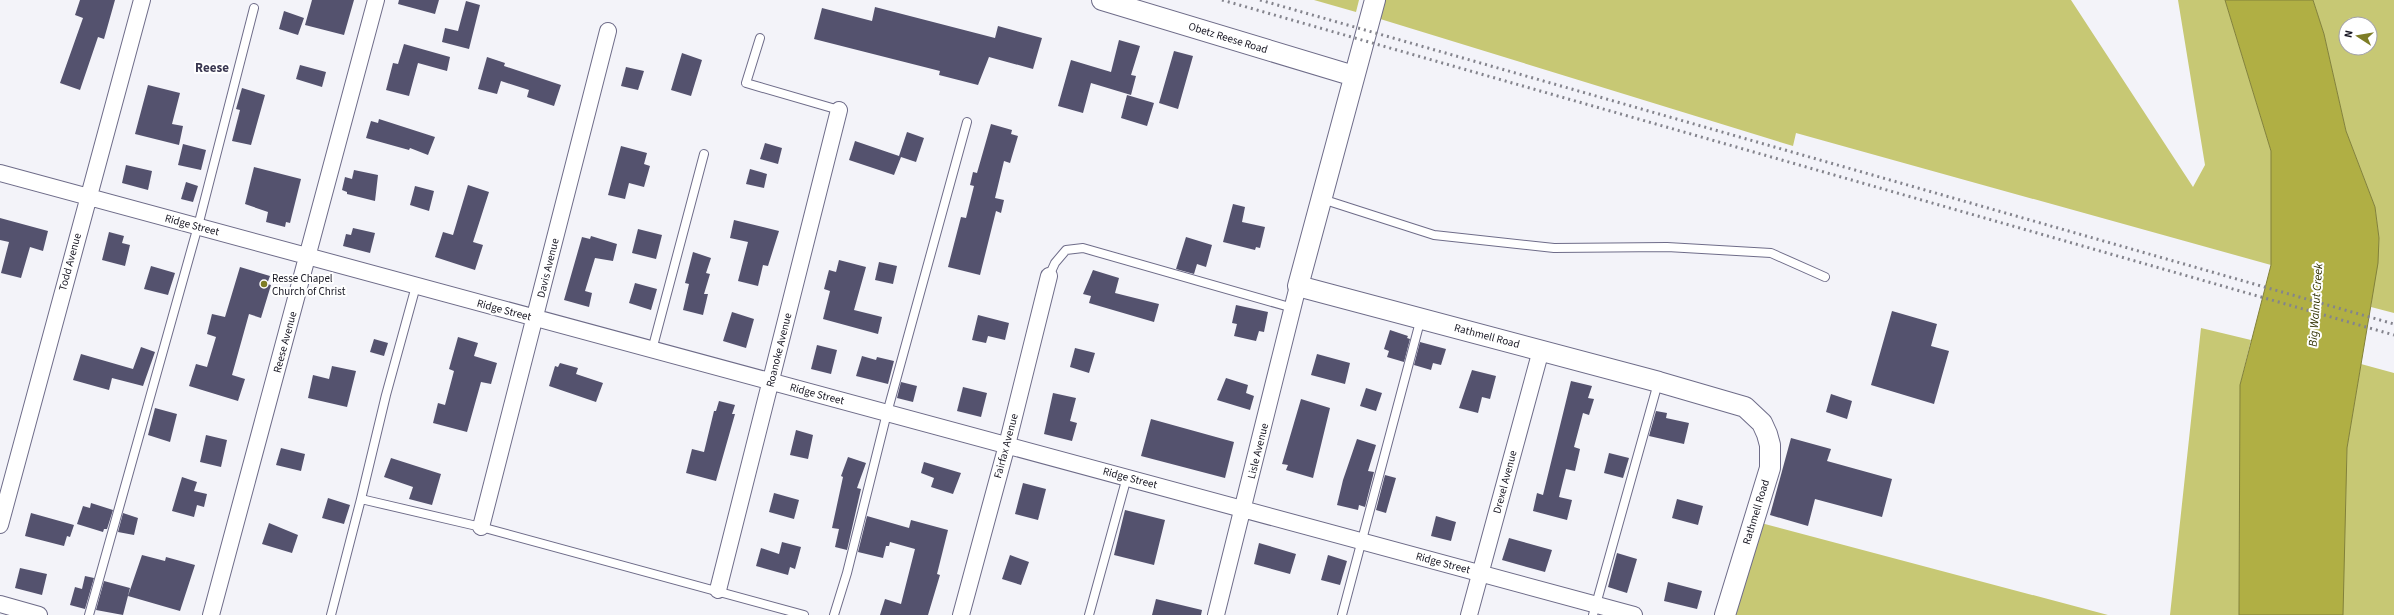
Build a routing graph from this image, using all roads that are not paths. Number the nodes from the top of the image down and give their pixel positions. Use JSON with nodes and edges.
{"nodes":[{"id":1,"x":142,"y":0,"type":"edge"},
{"id":2,"x":376,"y":0,"type":"edge"},
{"id":3,"x":1102,"y":0,"type":"edge"},
{"id":4,"x":1375,"y":0,"type":"edge"},
{"id":5,"x":254,"y":8,"type":"dead end"},
{"id":6,"x":608,"y":32,"type":"dead end"},
{"id":7,"x":760,"y":38,"type":"dead end"},
{"id":8,"x":1354,"y":76,"type":"junction"},
{"id":9,"x":839,"y":110,"type":"joint"},
{"id":10,"x":968,"y":122,"type":"dead end"},
{"id":11,"x":704,"y":154,"type":"dead end"},
{"id":12,"x":0,"y":173,"type":"edge"},
{"id":13,"x":88,"y":196,"type":"junction"},
{"id":14,"x":1321,"y":199,"type":"junction"},
{"id":15,"x":198,"y":226,"type":"junction"},
{"id":16,"x":308,"y":257,"type":"junction"},
{"id":17,"x":1049,"y":276,"type":"joint"},
{"id":18,"x":1825,"y":277,"type":"dead end"},
{"id":19,"x":416,"y":286,"type":"junction"},
{"id":20,"x":1298,"y":286,"type":"junction"},
{"id":21,"x":1293,"y":308,"type":"junction"},
{"id":22,"x":535,"y":318,"type":"junction"},
{"id":23,"x":1421,"y":318,"type":"junction"},
{"id":24,"x":652,"y":350,"type":"junction"},
{"id":25,"x":1541,"y":350,"type":"junction"},
{"id":26,"x":772,"y":382,"type":"junction"},
{"id":27,"x":1659,"y":382,"type":"junction"},
{"id":28,"x":887,"y":413,"type":"junction"},
{"id":29,"x":1007,"y":445,"type":"junction"},
{"id":30,"x":1127,"y":477,"type":"junction"},
{"id":31,"x":361,"y":499,"type":"junction"},
{"id":32,"x":1244,"y":509,"type":"junction"},
{"id":33,"x":0,"y":525,"type":"edge"},
{"id":34,"x":481,"y":527,"type":"junction"},
{"id":35,"x":1361,"y":540,"type":"junction"},
{"id":36,"x":1480,"y":573,"type":"junction"},
{"id":37,"x":718,"y":590,"type":"junction"},
{"id":38,"x":0,"y":604,"type":"edge"},
{"id":39,"x":1594,"y":610,"type":"edge"},
{"id":40,"x":39,"y":615,"type":"edge"},
{"id":41,"x":89,"y":615,"type":"edge"},
{"id":42,"x":211,"y":615,"type":"edge"},
{"id":43,"x":331,"y":615,"type":"edge"},
{"id":44,"x":804,"y":615,"type":"edge"},
{"id":45,"x":834,"y":615,"type":"edge"},
{"id":46,"x":961,"y":615,"type":"edge"},
{"id":47,"x":1089,"y":615,"type":"edge"},
{"id":48,"x":1216,"y":615,"type":"edge"},
{"id":49,"x":1342,"y":615,"type":"edge"},
{"id":50,"x":1469,"y":615,"type":"edge"},
{"id":51,"x":1634,"y":615,"type":"edge"},
{"id":52,"x":1725,"y":615,"type":"edge"}],
"edges":[{"from":1,"to":13,"type":"street","name":"Todd Avenue"},
{"from":2,"to":16,"type":"street","name":"Reese Avenue"},
{"from":3,"to":8,"type":"street","name":"Obetz Reese Road"},
{"from":4,"to":8,"type":"street"},
{"from":5,"to":15,"type":"lane"},
{"from":6,"to":22,"type":"street","name":"Davis Avenue"},
{"from":7,"to":9,"type":"lane"},
{"from":8,"to":14,"type":"street"},
{"from":9,"to":26,"type":"street","name":"Roanoke Avenue"},
{"from":10,"to":28,"type":"lane"},
{"from":11,"to":24,"type":"lane"},
{"from":12,"to":13,"type":"street","name":"Ridge Street"},
{"from":13,"to":15,"type":"street","name":"Ridge Street"},
{"from":13,"to":33,"type":"street","name":"Todd Avenue"},
{"from":14,"to":18,"type":"lane"},
{"from":14,"to":20,"type":"street"},
{"from":15,"to":16,"type":"street","name":"Ridge Street"},
{"from":15,"to":41,"type":"lane"},
{"from":16,"to":19,"type":"street","name":"Ridge Street"},
{"from":16,"to":42,"type":"street","name":"Reese Avenue"},
{"from":17,"to":21,"type":"lane"},
{"from":17,"to":29,"type":"street","name":"Fairfax Avenue"},
{"from":19,"to":22,"type":"street","name":"Ridge Street"},
{"from":19,"to":31,"type":"lane"},
{"from":20,"to":21,"type":"street","name":"Lisle Avenue"},
{"from":20,"to":23,"type":"street","name":"Rathmell Road"},
{"from":21,"to":32,"type":"street","name":"Lisle Avenue"},
{"from":22,"to":24,"type":"street","name":"Ridge Street"},
{"from":22,"to":34,"type":"street","name":"Davis Avenue"},
{"from":23,"to":25,"type":"street","name":"Rathmell Road"},
{"from":23,"to":35,"type":"lane"},
{"from":24,"to":26,"type":"street","name":"Ridge Street"},
{"from":25,"to":27,"type":"street","name":"Rathmell Road"},
{"from":25,"to":36,"type":"street","name":"Drexel Avenue"},
{"from":26,"to":28,"type":"street","name":"Ridge Street"},
{"from":26,"to":37,"type":"street","name":"Roanoke Avenue"},
{"from":27,"to":39,"type":"lane"},
{"from":27,"to":52,"type":"street","name":"Rathmell Road"},
{"from":28,"to":29,"type":"street","name":"Ridge Street"},
{"from":28,"to":45,"type":"lane"},
{"from":29,"to":30,"type":"street","name":"Ridge Street"},
{"from":29,"to":46,"type":"street","name":"Fairfax Avenue"},
{"from":30,"to":32,"type":"street","name":"Ridge Street"},
{"from":30,"to":47,"type":"lane"},
{"from":31,"to":34,"type":"lane"},
{"from":31,"to":43,"type":"lane"},
{"from":32,"to":35,"type":"street","name":"Ridge Street"},
{"from":32,"to":48,"type":"street","name":"Lisle Avenue"},
{"from":34,"to":37,"type":"lane"},
{"from":35,"to":36,"type":"street","name":"Ridge Street"},
{"from":35,"to":49,"type":"lane"},
{"from":36,"to":39,"type":"street","name":"Ridge Street"},
{"from":36,"to":50,"type":"street","name":"Drexel Avenue"},
{"from":37,"to":44,"type":"lane"},
{"from":38,"to":40,"type":"street"},
{"from":39,"to":51,"type":"street","name":"Ridge Street"}]}
